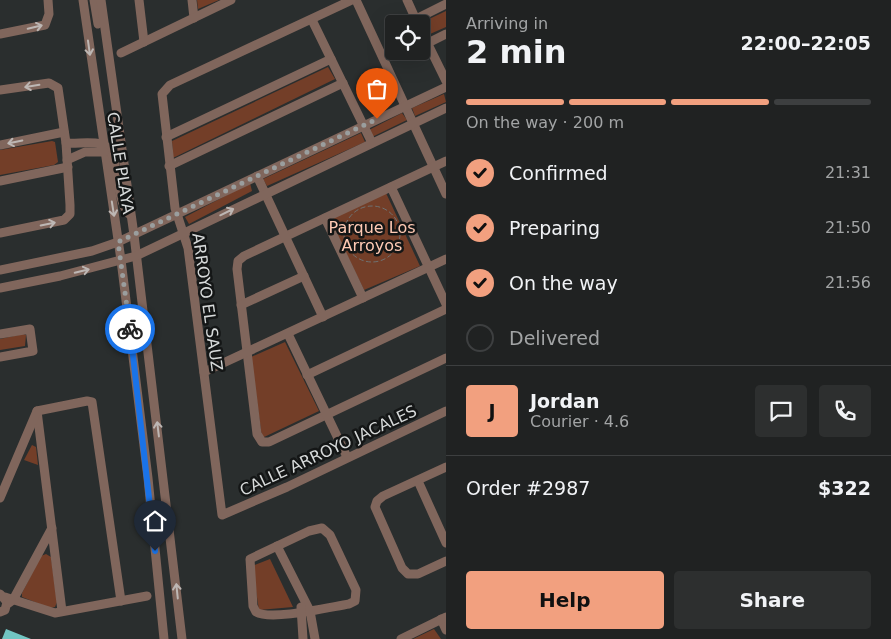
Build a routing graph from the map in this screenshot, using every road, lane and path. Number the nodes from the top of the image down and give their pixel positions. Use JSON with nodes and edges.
{"nodes":[{"id":1,"x":48,"y":0,"type":"edge"},
{"id":2,"x":83,"y":0,"type":"edge"},
{"id":3,"x":94,"y":0,"type":"edge"},
{"id":4,"x":101,"y":0,"type":"edge"},
{"id":5,"x":139,"y":0,"type":"edge"},
{"id":6,"x":192,"y":0,"type":"edge"},
{"id":7,"x":231,"y":0,"type":"edge"},
{"id":8,"x":354,"y":0,"type":"edge"},
{"id":9,"x":406,"y":0,"type":"edge"},
{"id":10,"x":446,"y":4,"type":"edge"},
{"id":11,"x":414,"y":15,"type":"edge"},
{"id":12,"x":427,"y":15,"type":"edge"},
{"id":13,"x":194,"y":18,"type":"junction"},
{"id":14,"x":312,"y":20,"type":"junction"},
{"id":15,"x":0,"y":34,"type":"edge"},
{"id":16,"x":446,"y":34,"type":"edge"},
{"id":17,"x":105,"y":38,"type":"junction"},
{"id":18,"x":144,"y":42,"type":"junction"},
{"id":19,"x":430,"y":42,"type":"edge"},
{"id":20,"x":430,"y":47,"type":"edge"},
{"id":21,"x":121,"y":53,"type":"dead end"},
{"id":22,"x":331,"y":59,"type":"junction"},
{"id":23,"x":446,"y":81,"type":"edge"},
{"id":24,"x":343,"y":83,"type":"junction"},
{"id":25,"x":446,"y":87,"type":"edge"},
{"id":26,"x":0,"y":90,"type":"edge"},
{"id":27,"x":405,"y":106,"type":"junction"},
{"id":28,"x":446,"y":108,"type":"edge"},
{"id":29,"x":413,"y":123,"type":"junction"},
{"id":30,"x":364,"y":126,"type":"junction"},
{"id":31,"x":64,"y":132,"type":"junction"},
{"id":32,"x":166,"y":137,"type":"junction"},
{"id":33,"x":66,"y":143,"type":"junction"},
{"id":34,"x":372,"y":143,"type":"junction"},
{"id":35,"x":0,"y":145,"type":"edge"},
{"id":36,"x":103,"y":148,"type":"junction"},
{"id":37,"x":446,"y":161,"type":"edge"},
{"id":38,"x":67,"y":163,"type":"junction"},
{"id":39,"x":169,"y":166,"type":"junction"},
{"id":40,"x":434,"y":167,"type":"junction"},
{"id":41,"x":257,"y":176,"type":"junction"},
{"id":42,"x":0,"y":181,"type":"edge"},
{"id":43,"x":391,"y":188,"type":"junction"},
{"id":44,"x":265,"y":193,"type":"junction"},
{"id":45,"x":446,"y":194,"type":"edge"},
{"id":46,"x":177,"y":214,"type":"junction"},
{"id":47,"x":130,"y":215,"type":"junction"},
{"id":48,"x":325,"y":218,"type":"junction"},
{"id":49,"x":184,"y":232,"type":"junction"},
{"id":50,"x":0,"y":233,"type":"edge"},
{"id":51,"x":134,"y":236,"type":"junction"},
{"id":52,"x":286,"y":236,"type":"junction"},
{"id":53,"x":118,"y":242,"type":"junction"},
{"id":54,"x":393,"y":254,"type":"joint"},
{"id":55,"x":136,"y":256,"type":"junction"},
{"id":56,"x":446,"y":259,"type":"edge"},
{"id":57,"x":121,"y":260,"type":"junction"},
{"id":58,"x":428,"y":267,"type":"junction"},
{"id":59,"x":0,"y":270,"type":"edge"},
{"id":60,"x":304,"y":276,"type":"junction"},
{"id":61,"x":0,"y":288,"type":"edge"},
{"id":62,"x":363,"y":298,"type":"junction"},
{"id":63,"x":446,"y":304,"type":"edge"},
{"id":64,"x":241,"y":305,"type":"junction"},
{"id":65,"x":446,"y":309,"type":"edge"},
{"id":66,"x":323,"y":317,"type":"junction"},
{"id":67,"x":0,"y":334,"type":"edge"},
{"id":68,"x":288,"y":334,"type":"junction"},
{"id":69,"x":248,"y":352,"type":"junction"},
{"id":70,"x":0,"y":357,"type":"edge"},
{"id":71,"x":446,"y":358,"type":"edge"},
{"id":72,"x":204,"y":372,"type":"junction"},
{"id":73,"x":308,"y":375,"type":"junction"},
{"id":74,"x":37,"y":411,"type":"junction"},
{"id":75,"x":446,"y":411,"type":"edge"},
{"id":76,"x":327,"y":415,"type":"junction"},
{"id":77,"x":347,"y":457,"type":"junction"},
{"id":78,"x":446,"y":467,"type":"edge"},
{"id":79,"x":164,"y":476,"type":"junction"},
{"id":80,"x":148,"y":478,"type":"junction"},
{"id":81,"x":418,"y":481,"type":"junction"},
{"id":82,"x":0,"y":498,"type":"edge"},
{"id":83,"x":222,"y":515,"type":"joint"},
{"id":84,"x":442,"y":525,"type":"edge"},
{"id":85,"x":52,"y":528,"type":"junction"},
{"id":86,"x":446,"y":543,"type":"edge"},
{"id":87,"x":277,"y":546,"type":"junction"},
{"id":88,"x":446,"y":561,"type":"edge"},
{"id":89,"x":147,"y":596,"type":"dead end"},
{"id":90,"x":6,"y":599,"type":"edge"},
{"id":91,"x":303,"y":599,"type":"junction"},
{"id":92,"x":121,"y":601,"type":"junction"},
{"id":93,"x":62,"y":611,"type":"junction"},
{"id":94,"x":310,"y":611,"type":"junction"},
{"id":95,"x":0,"y":612,"type":"edge"},
{"id":96,"x":301,"y":612,"type":"junction"},
{"id":97,"x":444,"y":618,"type":"edge"},
{"id":98,"x":446,"y":630,"type":"edge"},
{"id":99,"x":164,"y":639,"type":"edge"},
{"id":100,"x":182,"y":639,"type":"edge"},
{"id":101,"x":303,"y":639,"type":"edge"},
{"id":102,"x":315,"y":639,"type":"edge"},
{"id":103,"x":401,"y":639,"type":"edge"}],
"edges":[{"from":15,"to":1,"type":"street","one_way":true},
{"from":2,"to":36,"type":"street","name":"CALLE PLAYA","one_way":true},
{"from":3,"to":17,"type":"street"},
{"from":4,"to":17,"type":"street","name":"CALLE PLAYA"},
{"from":5,"to":18,"type":"street"},
{"from":6,"to":13,"type":"street"},
{"from":7,"to":13,"type":"street"},
{"from":8,"to":14,"type":"street"},
{"from":8,"to":27,"type":"street"},
{"from":9,"to":11,"type":"street"},
{"from":10,"to":12,"type":"street"},
{"from":13,"to":18,"type":"street"},
{"from":14,"to":22,"type":"street"},
{"from":14,"to":32,"type":"street","name":"ARROYO EL SAUZ"},
{"from":16,"to":19,"type":"street"},
{"from":17,"to":47,"type":"street","name":"CALLE PLAYA"},
{"from":18,"to":21,"type":"street"},
{"from":20,"to":23,"type":"street"},
{"from":22,"to":24,"type":"street"},
{"from":22,"to":32,"type":"street"},
{"from":24,"to":30,"type":"street"},
{"from":24,"to":39,"type":"street"},
{"from":25,"to":27,"type":"street"},
{"from":31,"to":26,"type":"street","one_way":true},
{"from":27,"to":29,"type":"street"},
{"from":27,"to":30,"type":"street"},
{"from":28,"to":29,"type":"street"},
{"from":29,"to":34,"type":"street"},
{"from":29,"to":40,"type":"street"},
{"from":30,"to":34,"type":"street"},
{"from":30,"to":41,"type":"street"},
{"from":31,"to":33,"type":"street"},
{"from":31,"to":35,"type":"street","one_way":true},
{"from":32,"to":39,"type":"street","name":"ARROYO EL SAUZ"},
{"from":33,"to":36,"type":"street"},
{"from":33,"to":38,"type":"street"},
{"from":34,"to":44,"type":"street"},
{"from":36,"to":38,"type":"street"},
{"from":36,"to":47,"type":"street"},
{"from":36,"to":53,"type":"street","name":"CALLE PLAYA","one_way":true},
{"from":37,"to":40,"type":"street"},
{"from":38,"to":42,"type":"street"},
{"from":50,"to":38,"type":"street","one_way":true},
{"from":39,"to":46,"type":"street","name":"ARROYO EL SAUZ"},
{"from":40,"to":43,"type":"street"},
{"from":40,"to":45,"type":"street"},
{"from":41,"to":44,"type":"street"},
{"from":41,"to":46,"type":"street"},
{"from":43,"to":48,"type":"street"},
{"from":43,"to":58,"type":"street"},
{"from":49,"to":44,"type":"street","one_way":true},
{"from":44,"to":52,"type":"street"},
{"from":46,"to":49,"type":"street","name":"ARROYO EL SAUZ"},
{"from":46,"to":51,"type":"street"},
{"from":47,"to":51,"type":"street","name":"CALLE PLAYA"},
{"from":48,"to":52,"type":"street"},
{"from":48,"to":62,"type":"street"},
{"from":49,"to":55,"type":"street"},
{"from":49,"to":72,"type":"street","name":"ARROYO EL SAUZ"},
{"from":51,"to":53,"type":"street"},
{"from":51,"to":55,"type":"street","name":"CALLE PLAYA"},
{"from":52,"to":60,"type":"street"},
{"from":52,"to":64,"type":"street"},
{"from":53,"to":57,"type":"street","name":"CALLE PLAYA"},
{"from":53,"to":59,"type":"street"},
{"from":54,"to":54,"type":"path"},
{"from":55,"to":57,"type":"street"},
{"from":79,"to":55,"type":"street","name":"CALLE PLAYA","one_way":true},
{"from":56,"to":58,"type":"street"},
{"from":61,"to":57,"type":"street","one_way":true},
{"from":57,"to":80,"type":"street","name":"CALLE PLAYA"},
{"from":58,"to":62,"type":"street"},
{"from":58,"to":63,"type":"street"},
{"from":60,"to":64,"type":"street"},
{"from":60,"to":66,"type":"street"},
{"from":62,"to":66,"type":"street"},
{"from":64,"to":69,"type":"street"},
{"from":65,"to":73,"type":"street"},
{"from":66,"to":68,"type":"street"},
{"from":67,"to":70,"type":"street"},
{"from":68,"to":69,"type":"street"},
{"from":68,"to":73,"type":"street"},
{"from":69,"to":72,"type":"street"},
{"from":69,"to":76,"type":"street"},
{"from":71,"to":76,"type":"street"},
{"from":72,"to":83,"type":"street","name":"ARROYO EL SAUZ"},
{"from":73,"to":76,"type":"street"},
{"from":74,"to":82,"type":"street"},
{"from":74,"to":85,"type":"street"},
{"from":74,"to":92,"type":"street"},
{"from":75,"to":77,"type":"street","name":"CALLE ARROYO JACALES"},
{"from":76,"to":77,"type":"street"},
{"from":77,"to":83,"type":"street","name":"CALLE ARROYO JACALES"},
{"from":78,"to":81,"type":"street"},
{"from":79,"to":80,"type":"street"},
{"from":100,"to":79,"type":"street","name":"CALLE PLAYA","one_way":true},
{"from":80,"to":99,"type":"street","name":"CALLE PLAYA"},
{"from":81,"to":84,"type":"street"},
{"from":81,"to":88,"type":"street"},
{"from":84,"to":86,"type":"street"},
{"from":85,"to":90,"type":"street"},
{"from":85,"to":93,"type":"street"},
{"from":87,"to":91,"type":"street"},
{"from":87,"to":94,"type":"street"},
{"from":87,"to":96,"type":"street"},
{"from":89,"to":92,"type":"street"},
{"from":90,"to":93,"type":"street"},
{"from":90,"to":95,"type":"street"},
{"from":91,"to":94,"type":"street"},
{"from":91,"to":96,"type":"street"},
{"from":92,"to":93,"type":"street"},
{"from":94,"to":96,"type":"street"},
{"from":94,"to":102,"type":"street"},
{"from":96,"to":101,"type":"street"},
{"from":97,"to":98,"type":"street"},
{"from":97,"to":103,"type":"street"}]}
